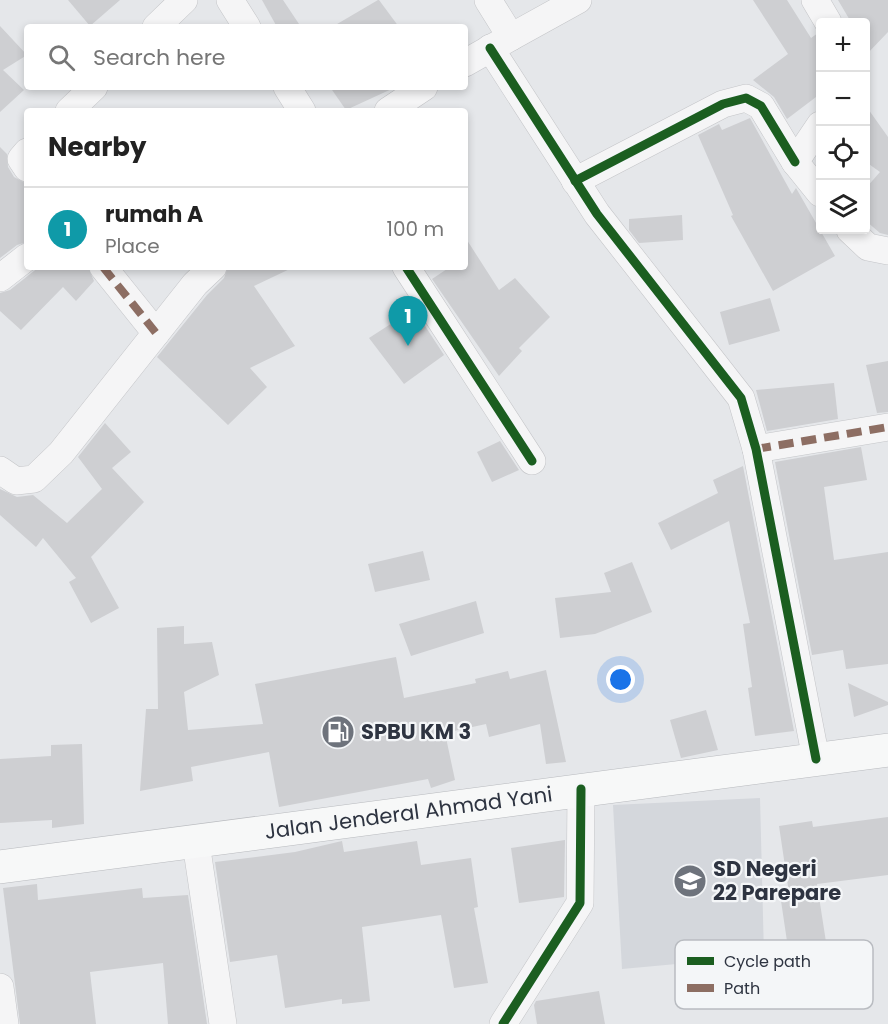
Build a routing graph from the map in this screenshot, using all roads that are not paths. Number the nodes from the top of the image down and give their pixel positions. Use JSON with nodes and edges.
{"nodes":[{"id":1,"x":184,"y":0,"type":"edge"},
{"id":2,"x":230,"y":0,"type":"edge"},
{"id":3,"x":488,"y":0,"type":"edge"},
{"id":4,"x":578,"y":0,"type":"edge"},
{"id":5,"x":815,"y":0,"type":"edge"},
{"id":6,"x":826,"y":18,"type":"edge"},
{"id":7,"x":159,"y":24,"type":"edge"},
{"id":8,"x":245,"y":24,"type":"edge"},
{"id":9,"x":501,"y":43,"type":"junction"},
{"id":10,"x":468,"y":61,"type":"edge"},
{"id":11,"x":91,"y":90,"type":"edge"},
{"id":12,"x":289,"y":90,"type":"edge"},
{"id":13,"x":420,"y":90,"type":"edge"},
{"id":14,"x":72,"y":108,"type":"edge"},
{"id":15,"x":300,"y":108,"type":"edge"},
{"id":16,"x":392,"y":108,"type":"edge"},
{"id":17,"x":819,"y":126,"type":"edge"},
{"id":18,"x":795,"y":162,"type":"junction"},
{"id":19,"x":575,"y":181,"type":"junction"},
{"id":20,"x":816,"y":188,"type":"edge"},
{"id":21,"x":854,"y":234,"type":"edge"},
{"id":22,"x":888,"y":251,"type":"edge"},
{"id":23,"x":24,"y":259,"type":"edge"},
{"id":24,"x":105,"y":270,"type":"edge"},
{"id":25,"x":210,"y":270,"type":"edge"},
{"id":26,"x":408,"y":270,"type":"edge"},
{"id":27,"x":0,"y":278,"type":"edge"},
{"id":28,"x":153,"y":337,"type":"junction"},
{"id":29,"x":888,"y":427,"type":"edge"},
{"id":30,"x":756,"y":449,"type":"junction"},
{"id":31,"x":532,"y":461,"type":"dead end"},
{"id":32,"x":0,"y":470,"type":"edge"},
{"id":33,"x":888,"y":750,"type":"edge"},
{"id":34,"x":816,"y":759,"type":"junction"},
{"id":35,"x":581,"y":789,"type":"junction"},
{"id":36,"x":196,"y":843,"type":"junction"},
{"id":37,"x":0,"y":867,"type":"edge"},
{"id":38,"x":0,"y":987,"type":"edge"},
{"id":39,"x":6,"y":1024,"type":"edge"},
{"id":40,"x":223,"y":1024,"type":"edge"},
{"id":41,"x":503,"y":1024,"type":"edge"}],
"edges":[{"from":1,"to":7,"type":"street"},
{"from":2,"to":8,"type":"street"},
{"from":3,"to":9,"type":"street"},
{"from":4,"to":9,"type":"street"},
{"from":5,"to":6,"type":"street"},
{"from":9,"to":10,"type":"street"},
{"from":9,"to":19,"type":"street"},
{"from":11,"to":14,"type":"street"},
{"from":12,"to":15,"type":"street"},
{"from":13,"to":16,"type":"street"},
{"from":17,"to":18,"type":"street"},
{"from":18,"to":19,"type":"street"},
{"from":18,"to":20,"type":"street"},
{"from":19,"to":30,"type":"street"},
{"from":21,"to":22,"type":"street"},
{"from":23,"to":27,"type":"street"},
{"from":24,"to":28,"type":"street"},
{"from":25,"to":28,"type":"street"},
{"from":26,"to":31,"type":"street"},
{"from":28,"to":32,"type":"street"},
{"from":29,"to":30,"type":"street"},
{"from":30,"to":34,"type":"street"},
{"from":33,"to":34,"type":"highway","name":"Jalan Jenderal Ahmad Yani"},
{"from":34,"to":35,"type":"highway","name":"Jalan Jenderal Ahmad Yani"},
{"from":35,"to":36,"type":"highway","name":"Jalan Jenderal Ahmad Yani"},
{"from":35,"to":41,"type":"street"},
{"from":36,"to":37,"type":"highway","name":"Jalan Jenderal Ahmad Yani"},
{"from":36,"to":40,"type":"street"},
{"from":38,"to":39,"type":"street"}]}
